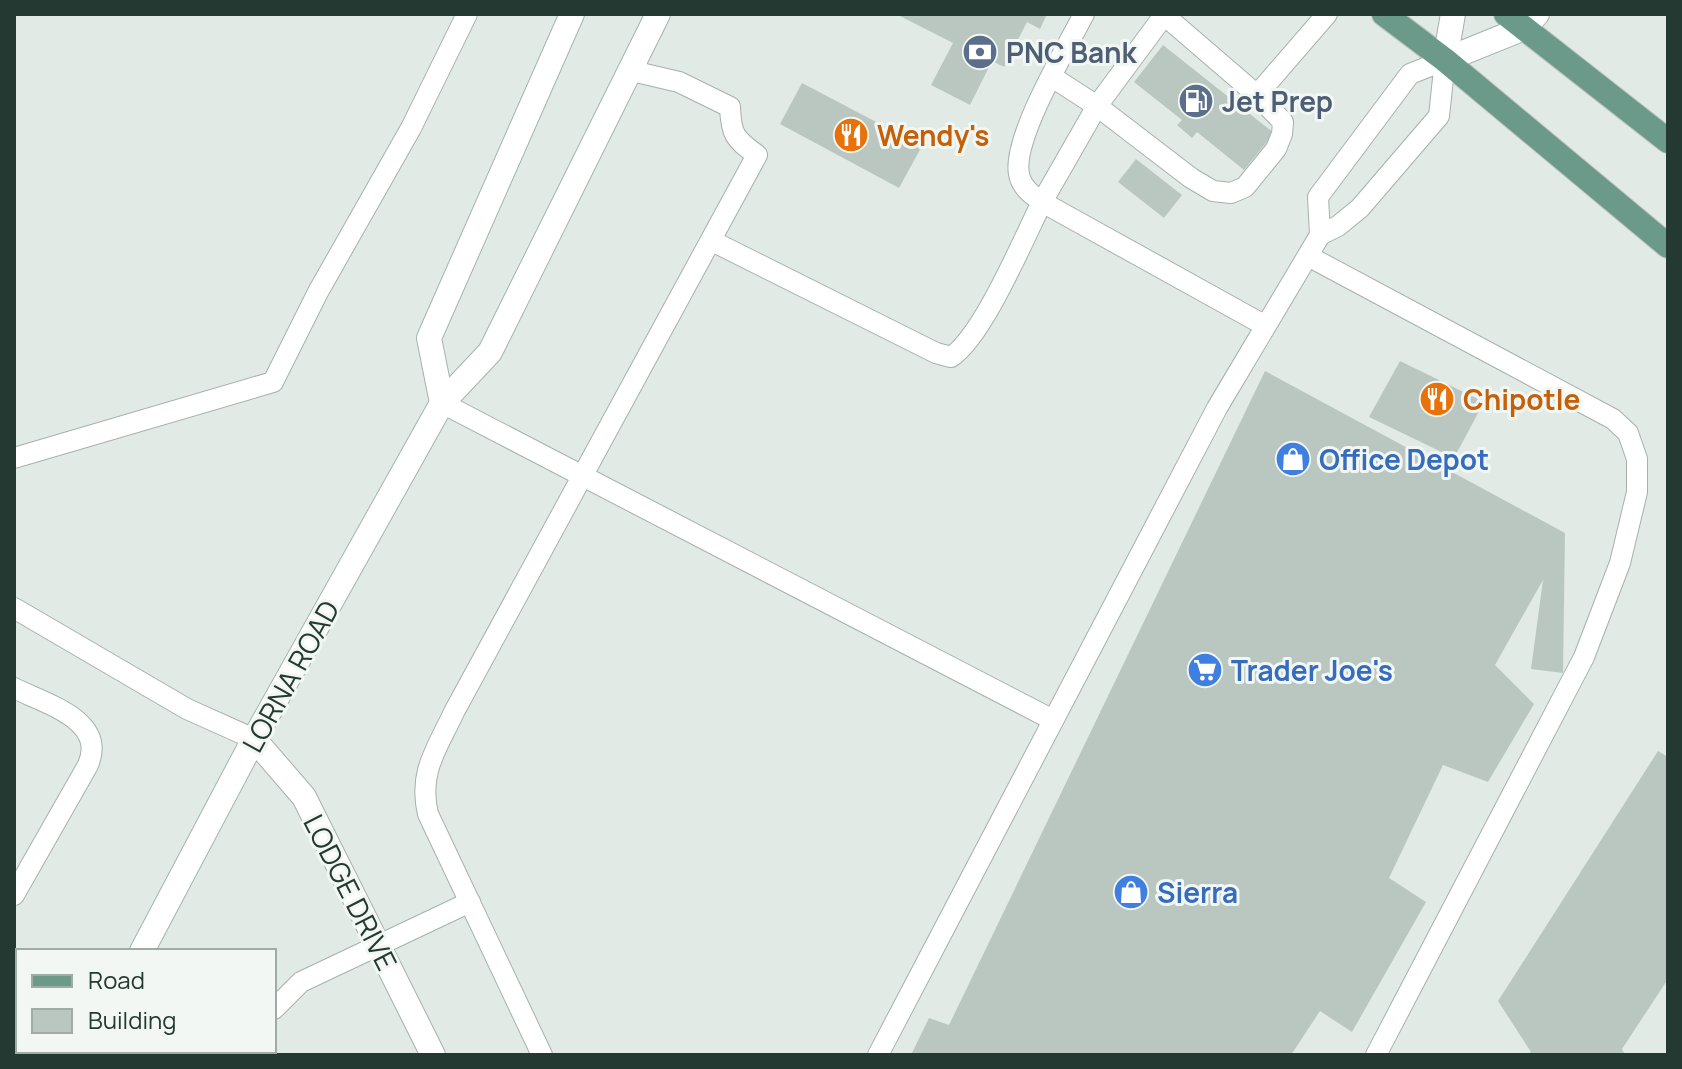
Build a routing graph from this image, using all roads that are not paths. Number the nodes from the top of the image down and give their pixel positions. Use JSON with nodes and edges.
{"nodes":[{"id":1,"x":467,"y":14,"type":"edge"},
{"id":2,"x":572,"y":14,"type":"edge"},
{"id":3,"x":658,"y":14,"type":"edge"},
{"id":4,"x":1084,"y":14,"type":"edge"},
{"id":5,"x":1327,"y":14,"type":"edge"},
{"id":6,"x":1384,"y":14,"type":"edge"},
{"id":7,"x":1453,"y":14,"type":"edge"},
{"id":8,"x":1164,"y":15,"type":"edge"},
{"id":9,"x":1522,"y":19,"type":"edge"},
{"id":10,"x":1445,"y":60,"type":"junction"},
{"id":11,"x":632,"y":71,"type":"junction"},
{"id":12,"x":1052,"y":77,"type":"junction"},
{"id":13,"x":1257,"y":95,"type":"junction"},
{"id":14,"x":1097,"y":106,"type":"junction"},
{"id":15,"x":1668,"y":141,"type":"edge"},
{"id":16,"x":1042,"y":202,"type":"junction"},
{"id":17,"x":1320,"y":235,"type":"junction"},
{"id":18,"x":712,"y":241,"type":"junction"},
{"id":19,"x":1668,"y":246,"type":"edge"},
{"id":20,"x":1308,"y":256,"type":"junction"},
{"id":21,"x":1264,"y":325,"type":"junction"},
{"id":22,"x":442,"y":403,"type":"junction"},
{"id":23,"x":14,"y":458,"type":"edge"},
{"id":24,"x":584,"y":475,"type":"junction"},
{"id":25,"x":14,"y":608,"type":"edge"},
{"id":26,"x":14,"y":688,"type":"edge"},
{"id":27,"x":1053,"y":720,"type":"junction"},
{"id":28,"x":254,"y":739,"type":"junction"},
{"id":29,"x":14,"y":895,"type":"edge"},
{"id":30,"x":470,"y":902,"type":"junction"},
{"id":31,"x":377,"y":944,"type":"junction"},
{"id":32,"x":143,"y":949,"type":"edge"},
{"id":33,"x":276,"y":1007,"type":"edge"},
{"id":34,"x":433,"y":1055,"type":"edge"},
{"id":35,"x":542,"y":1055,"type":"edge"},
{"id":36,"x":878,"y":1055,"type":"edge"},
{"id":37,"x":1376,"y":1055,"type":"edge"}],
"edges":[{"from":1,"to":23,"type":"lane"},
{"from":2,"to":22,"type":"street"},
{"from":3,"to":11,"type":"street","name":"LORNA ROAD"},
{"from":4,"to":12,"type":"lane"},
{"from":5,"to":13,"type":"lane"},
{"from":6,"to":10,"type":"main road"},
{"from":7,"to":10,"type":"street"},
{"from":8,"to":13,"type":"lane"},
{"from":8,"to":14,"type":"lane"},
{"from":9,"to":10,"type":"street"},
{"from":9,"to":15,"type":"main road"},
{"from":10,"to":17,"type":"lane"},
{"from":10,"to":17,"type":"lane"},
{"from":10,"to":19,"type":"main road"},
{"from":11,"to":18,"type":"lane"},
{"from":11,"to":22,"type":"street","name":"LORNA ROAD"},
{"from":12,"to":14,"type":"lane"},
{"from":12,"to":16,"type":"lane"},
{"from":13,"to":14,"type":"lane"},
{"from":14,"to":16,"type":"lane"},
{"from":16,"to":18,"type":"lane"},
{"from":16,"to":21,"type":"lane"},
{"from":17,"to":20,"type":"lane"},
{"from":18,"to":24,"type":"lane"},
{"from":20,"to":21,"type":"lane"},
{"from":20,"to":37,"type":"lane"},
{"from":21,"to":27,"type":"lane"},
{"from":22,"to":24,"type":"lane"},
{"from":22,"to":28,"type":"street","name":"LORNA ROAD"},
{"from":24,"to":27,"type":"lane"},
{"from":24,"to":30,"type":"lane"},
{"from":25,"to":28,"type":"lane"},
{"from":26,"to":29,"type":"lane"},
{"from":27,"to":36,"type":"lane"},
{"from":28,"to":31,"type":"street","name":"LODGE DRIVE"},
{"from":28,"to":32,"type":"street","name":"LORNA ROAD"},
{"from":30,"to":31,"type":"lane"},
{"from":30,"to":35,"type":"lane"},
{"from":31,"to":33,"type":"lane"},
{"from":31,"to":34,"type":"street","name":"LODGE DRIVE"}]}
